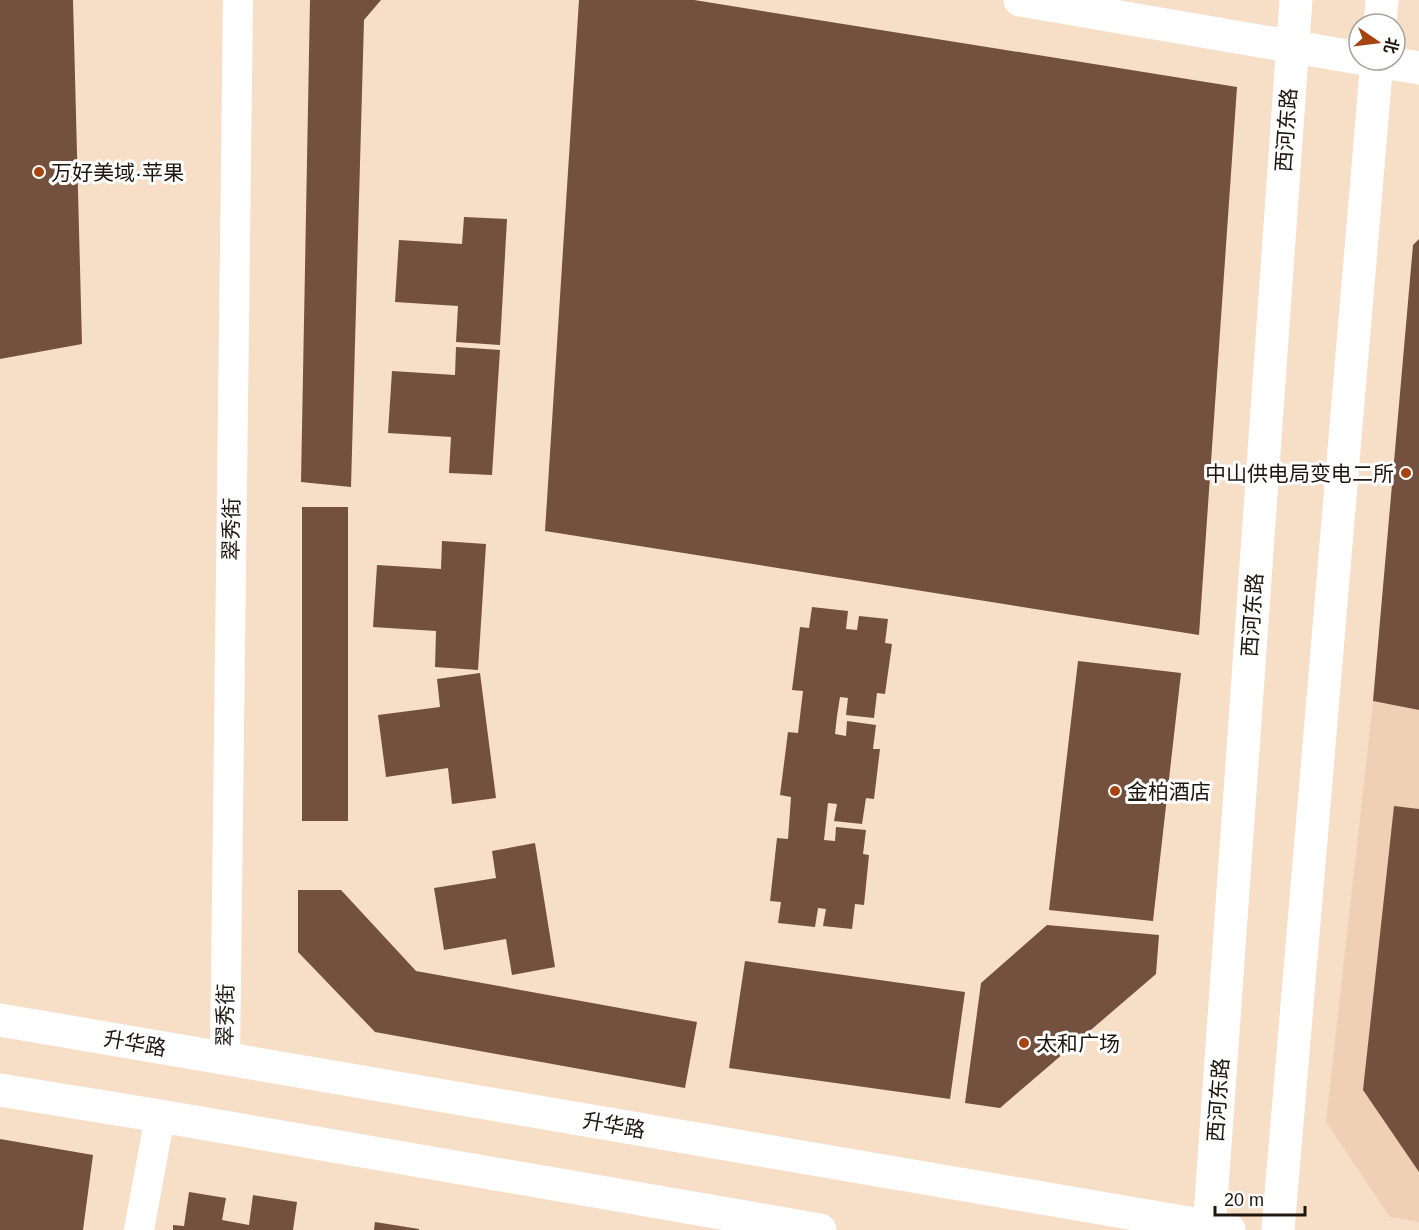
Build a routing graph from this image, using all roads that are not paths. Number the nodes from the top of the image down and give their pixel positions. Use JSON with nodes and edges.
{"nodes":[{"id":1,"x":238,"y":0,"type":"edge"},
{"id":2,"x":1020,"y":0,"type":"edge"},
{"id":3,"x":1296,"y":0,"type":"edge"},
{"id":4,"x":1292,"y":46,"type":"junction"},
{"id":5,"x":1347,"y":56,"type":"edge"},
{"id":6,"x":1370,"y":72,"type":"edge"},
{"id":7,"x":0,"y":1020,"type":"edge"},
{"id":8,"x":225,"y":1059,"type":"junction"},
{"id":9,"x":0,"y":1090,"type":"edge"},
{"id":10,"x":160,"y":1116,"type":"junction"},
{"id":11,"x":708,"y":1220,"type":"edge"},
{"id":12,"x":1216,"y":1229,"type":"edge"},
{"id":13,"x":140,"y":1230,"type":"edge"},
{"id":14,"x":820,"y":1230,"type":"edge"},
{"id":15,"x":1278,"y":1230,"type":"edge"}],
"edges":[{"from":1,"to":8,"type":"street","name":"翠秀街"},
{"from":2,"to":4,"type":"street"},
{"from":3,"to":4,"type":"street","name":"西河东路"},
{"from":4,"to":5,"type":"street"},
{"from":4,"to":12,"type":"street","name":"西河东路"},
{"from":6,"to":15,"type":"street"},
{"from":7,"to":8,"type":"street","name":"升华路"},
{"from":8,"to":12,"type":"street","name":"升华路"},
{"from":9,"to":10,"type":"street"},
{"from":10,"to":11,"type":"street"},
{"from":10,"to":13,"type":"street"},
{"from":11,"to":14,"type":"street"}]}
